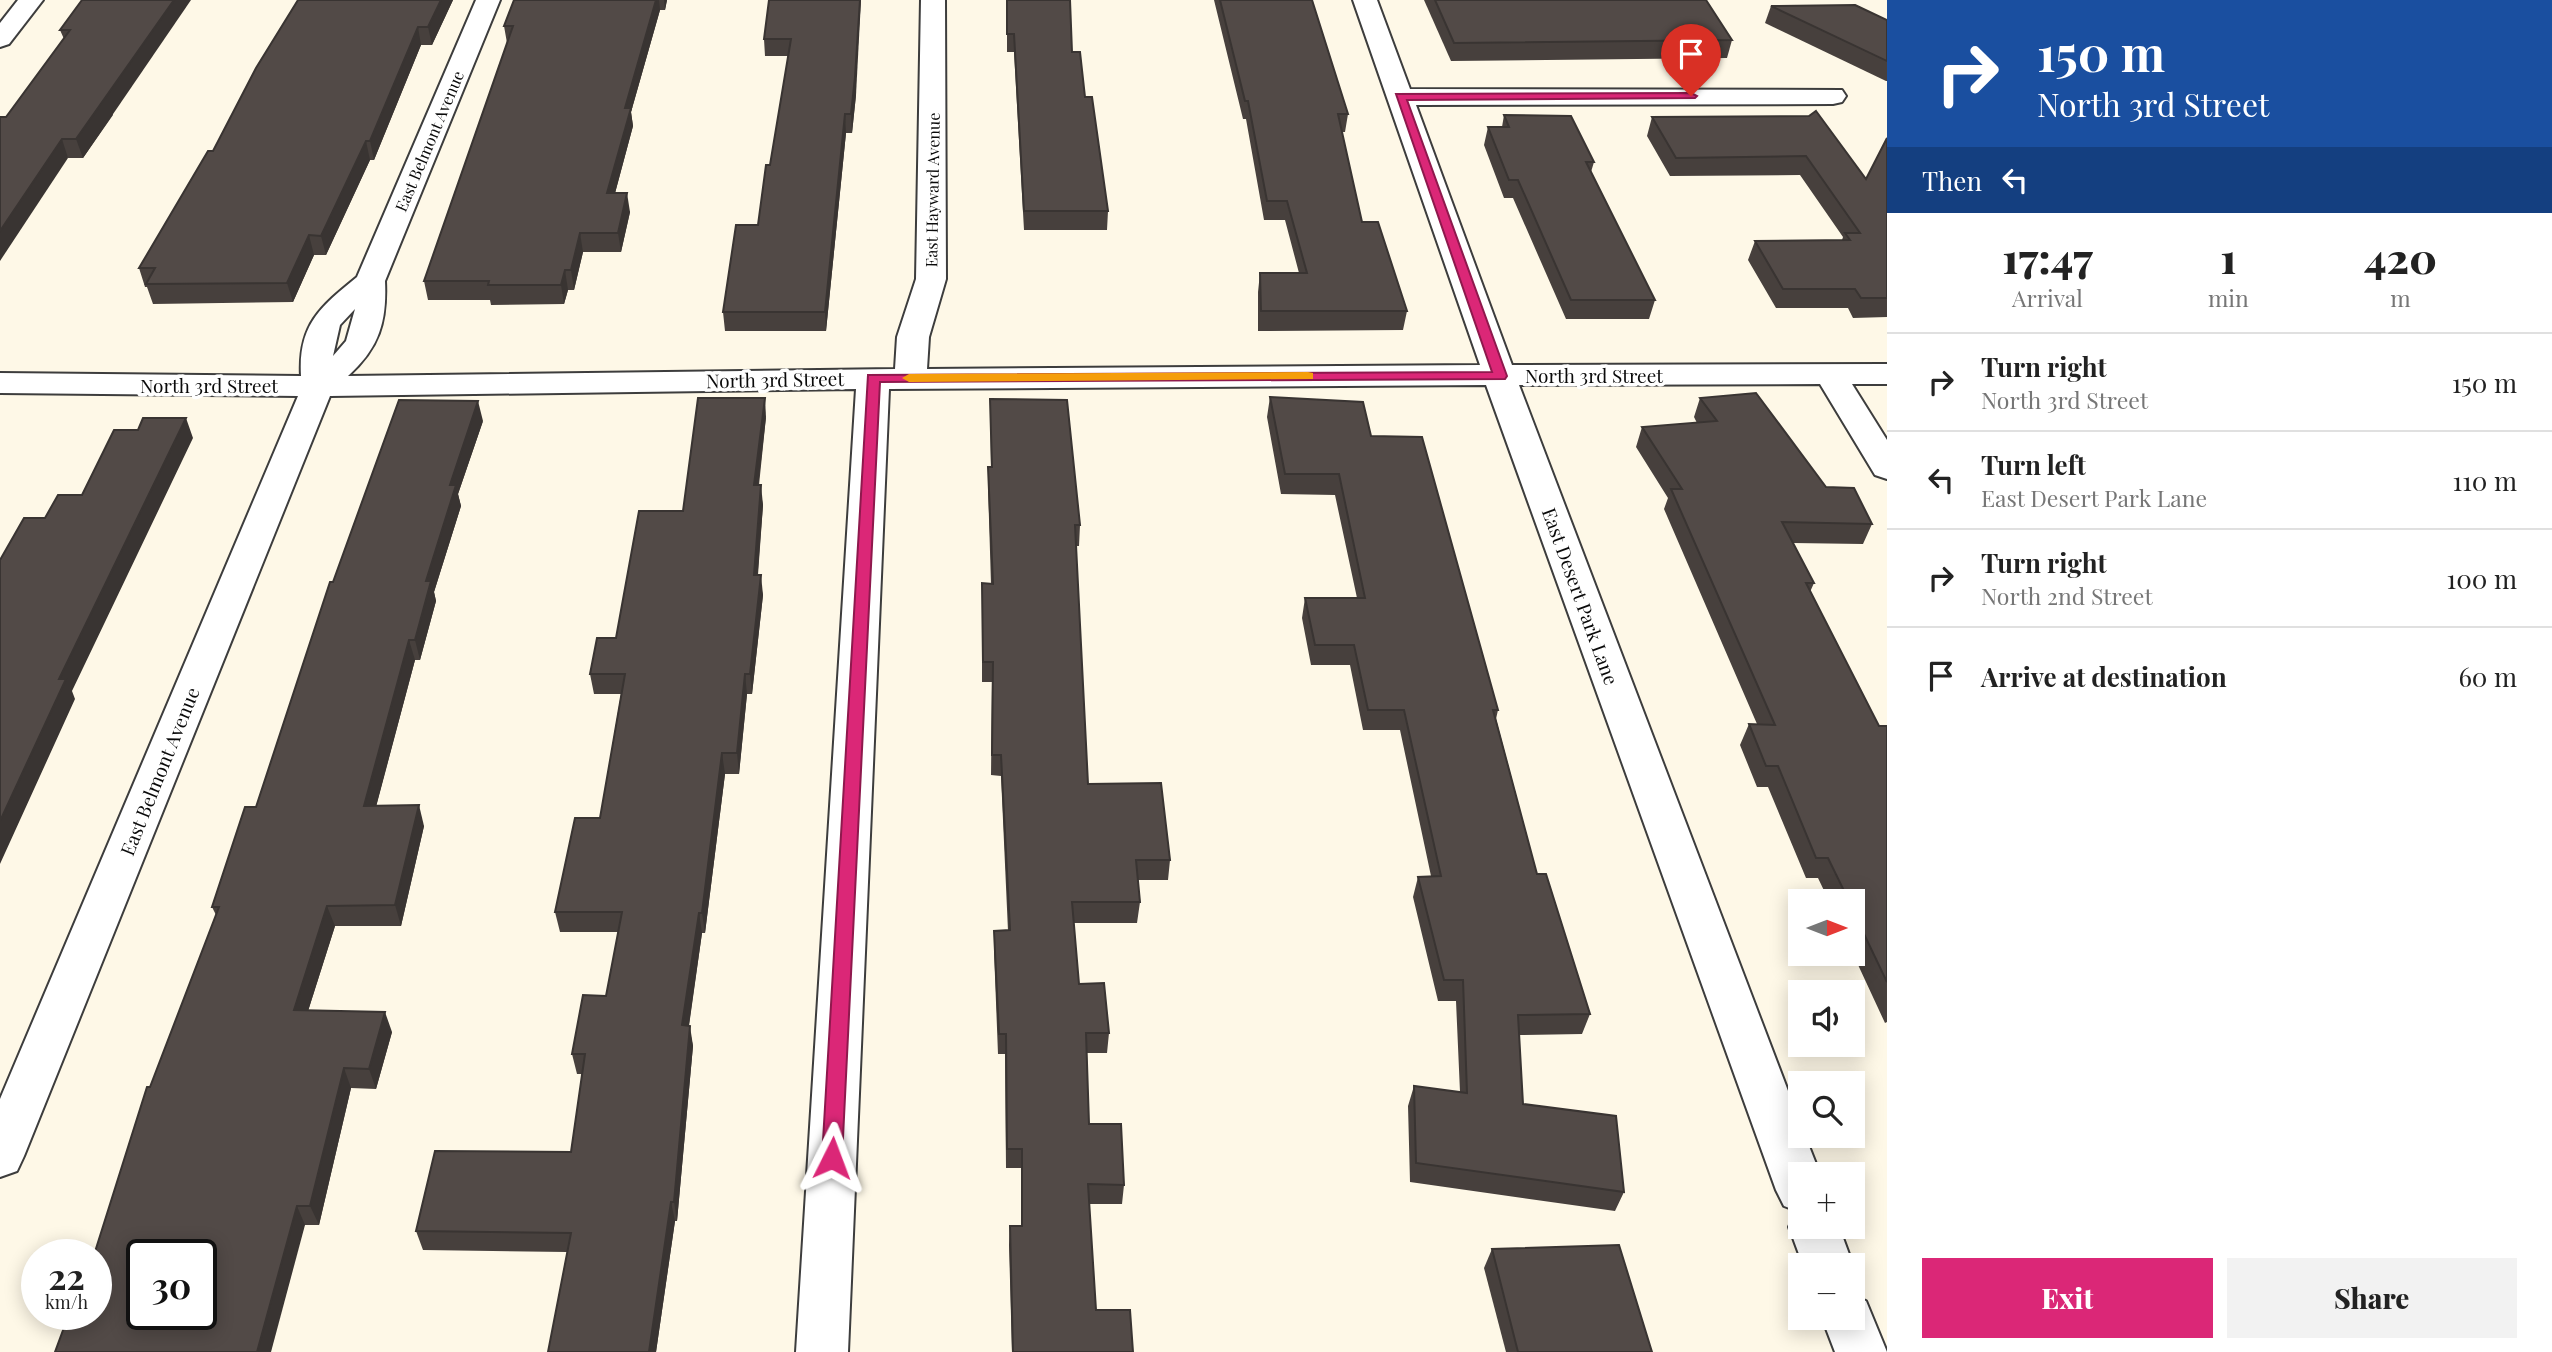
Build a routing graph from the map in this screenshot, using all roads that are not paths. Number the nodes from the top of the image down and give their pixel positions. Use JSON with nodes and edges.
{"nodes":[{"id":1,"x":31,"y":0,"type":"edge"},
{"id":2,"x":488,"y":0,"type":"edge"},
{"id":3,"x":933,"y":0,"type":"edge"},
{"id":4,"x":1365,"y":0,"type":"edge"},
{"id":5,"x":0,"y":39,"type":"edge"},
{"id":6,"x":1833,"y":96,"type":"dead end"},
{"id":7,"x":1400,"y":97,"type":"junction"},
{"id":8,"x":1830,"y":374,"type":"junction"},
{"id":9,"x":1877,"y":374,"type":"edge"},
{"id":10,"x":1500,"y":376,"type":"junction"},
{"id":11,"x":892,"y":378,"type":"junction"},
{"id":12,"x":0,"y":383,"type":"edge"},
{"id":13,"x":318,"y":386,"type":"junction"},
{"id":14,"x":1887,"y":407,"type":"edge"},
{"id":15,"x":1887,"y":468,"type":"edge"},
{"id":16,"x":0,"y":1156,"type":"edge"},
{"id":17,"x":1791,"y":1162,"type":"edge"},
{"id":18,"x":1853,"y":1330,"type":"edge"},
{"id":19,"x":821,"y":1352,"type":"edge"},
{"id":20,"x":1861,"y":1352,"type":"edge"}],
"edges":[{"from":1,"to":5,"type":"street"},
{"from":2,"to":13,"type":"street","name":"East Belmont Avenue"},
{"from":3,"to":11,"type":"street","name":"East Hayward Avenue"},
{"from":4,"to":7,"type":"street","name":"East Desert Park Lane"},
{"from":6,"to":7,"type":"street"},
{"from":7,"to":10,"type":"street","name":"East Desert Park Lane"},
{"from":8,"to":9,"type":"street","name":"North 3rd Street"},
{"from":8,"to":10,"type":"street","name":"North 3rd Street"},
{"from":8,"to":15,"type":"street"},
{"from":9,"to":14,"type":"street"},
{"from":10,"to":11,"type":"street","name":"North 3rd Street"},
{"from":10,"to":17,"type":"street","name":"East Desert Park Lane"},
{"from":11,"to":13,"type":"street","name":"North 3rd Street"},
{"from":11,"to":19,"type":"street","name":"East Hayward Avenue"},
{"from":12,"to":13,"type":"street","name":"North 3rd Street"},
{"from":13,"to":16,"type":"street","name":"East Belmont Avenue"},
{"from":18,"to":20,"type":"street"}]}
